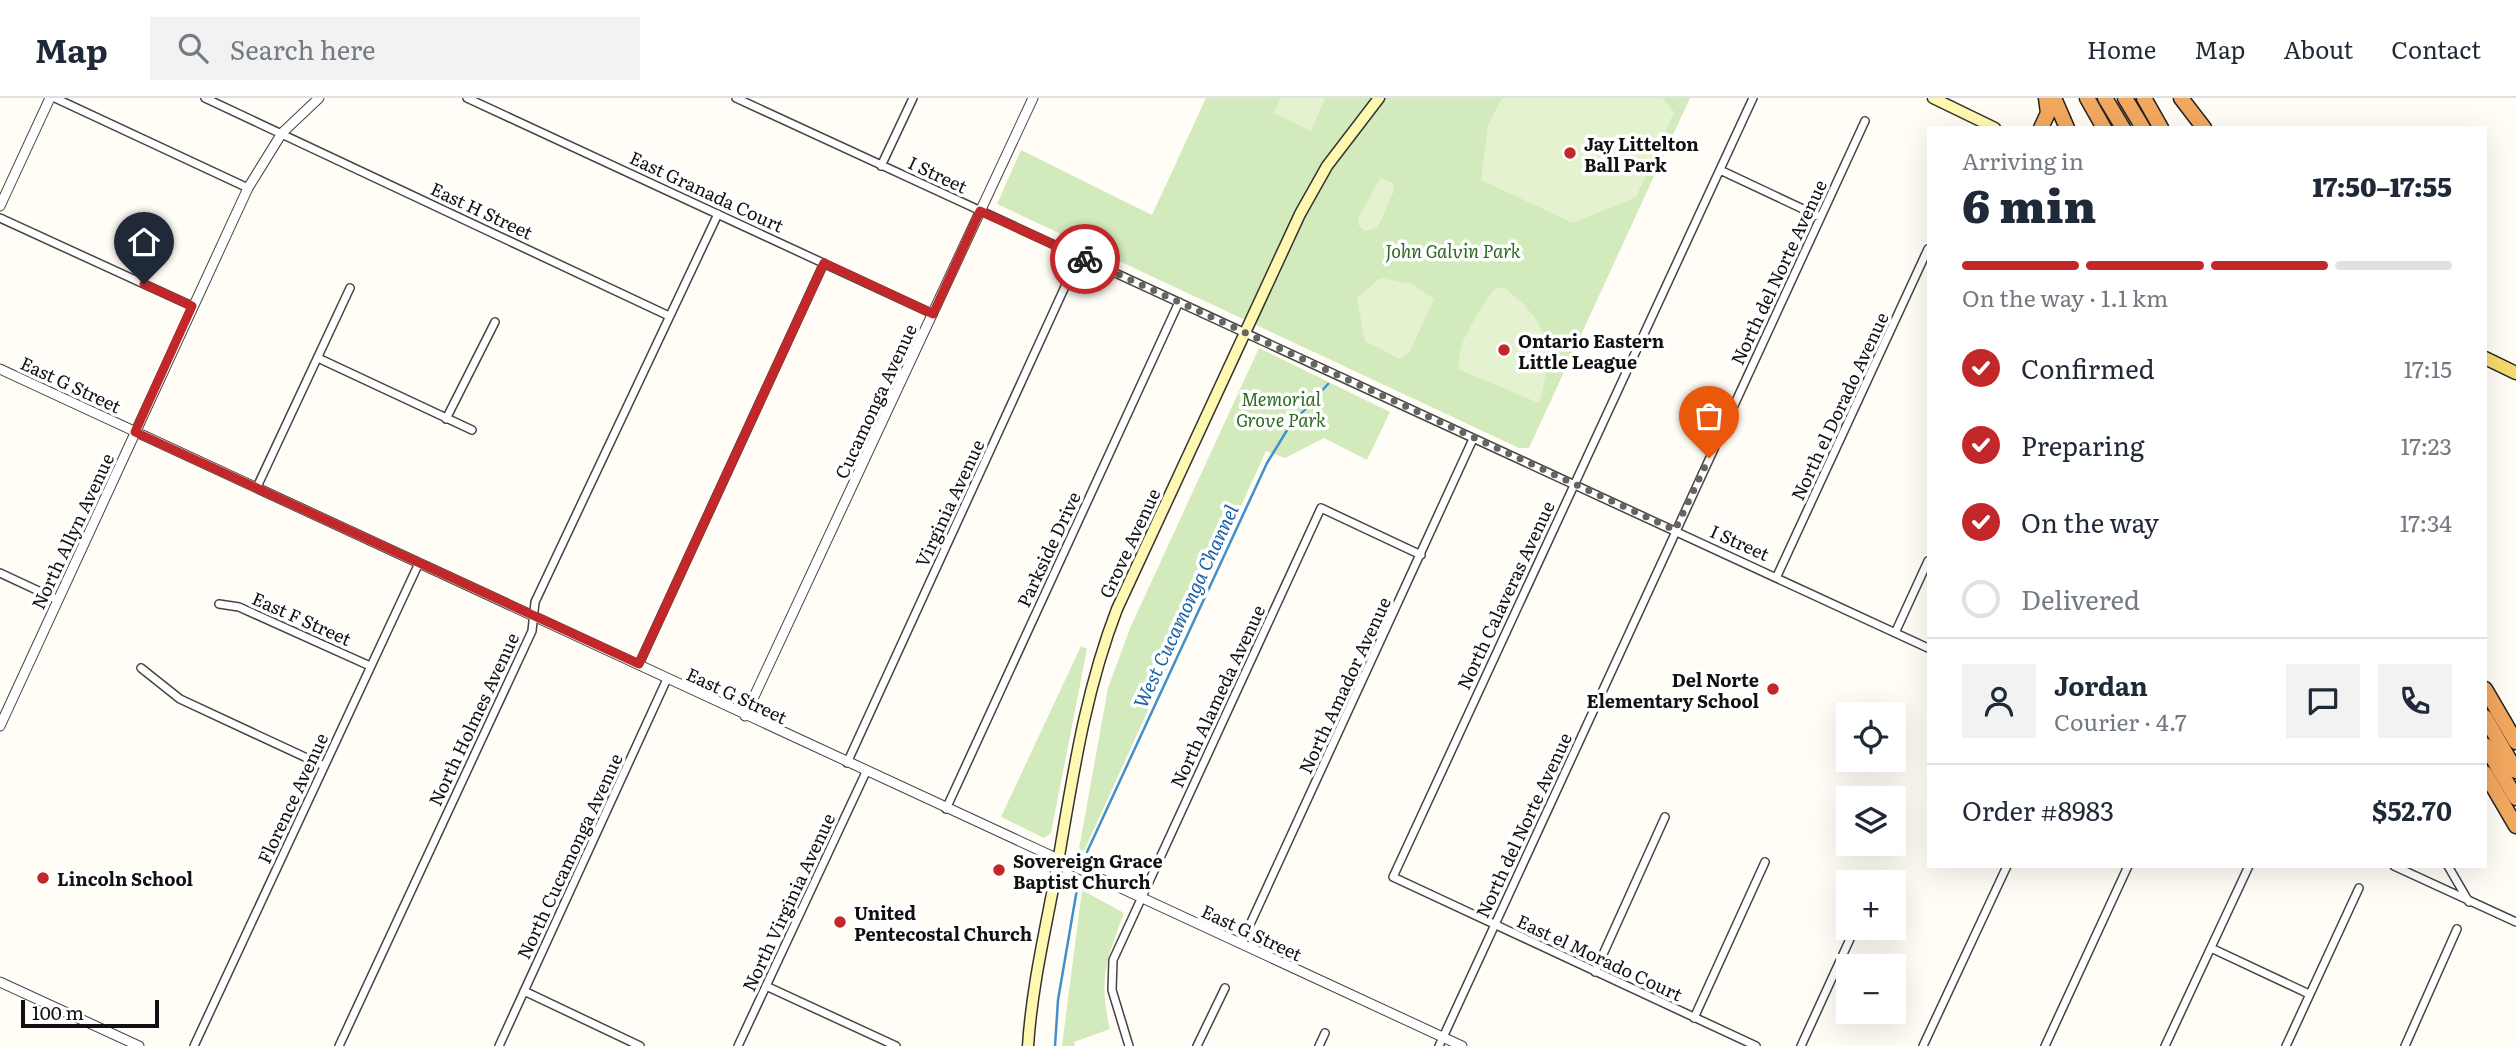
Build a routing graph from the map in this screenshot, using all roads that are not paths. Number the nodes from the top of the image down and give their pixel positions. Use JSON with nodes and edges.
{"nodes":[{"id":1,"x":53,"y":98,"type":"edge"},
{"id":2,"x":205,"y":98,"type":"edge"},
{"id":3,"x":319,"y":98,"type":"edge"},
{"id":4,"x":467,"y":98,"type":"edge"},
{"id":5,"x":736,"y":98,"type":"edge"},
{"id":6,"x":912,"y":98,"type":"edge"},
{"id":7,"x":1033,"y":98,"type":"edge"},
{"id":8,"x":1380,"y":98,"type":"edge"},
{"id":9,"x":1753,"y":98,"type":"edge"},
{"id":10,"x":1933,"y":98,"type":"edge"},
{"id":11,"x":2046,"y":98,"type":"edge"},
{"id":12,"x":2054,"y":98,"type":"edge"},
{"id":13,"x":2087,"y":98,"type":"edge"},
{"id":14,"x":2105,"y":98,"type":"edge"},
{"id":15,"x":2125,"y":98,"type":"edge"},
{"id":16,"x":2144,"y":98,"type":"edge"},
{"id":17,"x":2181,"y":98,"type":"edge"},
{"id":18,"x":1865,"y":121,"type":"dead end"},
{"id":19,"x":1989,"y":126,"type":"edge"},
{"id":20,"x":2042,"y":126,"type":"edge"},
{"id":21,"x":2066,"y":126,"type":"edge"},
{"id":22,"x":2103,"y":126,"type":"edge"},
{"id":23,"x":2122,"y":126,"type":"edge"},
{"id":24,"x":2142,"y":126,"type":"edge"},
{"id":25,"x":2160,"y":126,"type":"edge"},
{"id":26,"x":2202,"y":126,"type":"edge"},
{"id":27,"x":282,"y":133,"type":"junction"},
{"id":28,"x":881,"y":166,"type":"junction"},
{"id":29,"x":1720,"y":170,"type":"junction"},
{"id":30,"x":248,"y":188,"type":"junction"},
{"id":31,"x":0,"y":206,"type":"edge"},
{"id":32,"x":980,"y":211,"type":"junction"},
{"id":33,"x":718,"y":214,"type":"junction"},
{"id":34,"x":1820,"y":217,"type":"junction"},
{"id":35,"x":0,"y":218,"type":"edge"},
{"id":36,"x":1927,"y":250,"type":"edge"},
{"id":37,"x":1079,"y":256,"type":"junction"},
{"id":38,"x":824,"y":263,"type":"junction"},
{"id":39,"x":350,"y":288,"type":"dead end"},
{"id":40,"x":1179,"y":302,"type":"junction"},
{"id":41,"x":192,"y":306,"type":"junction"},
{"id":42,"x":933,"y":314,"type":"junction"},
{"id":43,"x":669,"y":316,"type":"junction"},
{"id":44,"x":495,"y":322,"type":"dead end"},
{"id":45,"x":1245,"y":332,"type":"junction"},
{"id":46,"x":318,"y":358,"type":"junction"},
{"id":47,"x":2487,"y":359,"type":"edge"},
{"id":48,"x":0,"y":369,"type":"edge"},
{"id":49,"x":2516,"y":373,"type":"edge"},
{"id":50,"x":446,"y":419,"type":"junction"},
{"id":51,"x":472,"y":430,"type":"dead end"},
{"id":52,"x":135,"y":432,"type":"junction"},
{"id":53,"x":1473,"y":439,"type":"junction"},
{"id":54,"x":1574,"y":484,"type":"junction"},
{"id":55,"x":257,"y":487,"type":"junction"},
{"id":56,"x":1675,"y":530,"type":"junction"},
{"id":57,"x":1421,"y":555,"type":"junction"},
{"id":58,"x":419,"y":563,"type":"junction"},
{"id":59,"x":1927,"y":563,"type":"edge"},
{"id":60,"x":0,"y":573,"type":"edge"},
{"id":61,"x":1777,"y":576,"type":"junction"},
{"id":62,"x":58,"y":600,"type":"junction"},
{"id":63,"x":219,"y":604,"type":"dead end"},
{"id":64,"x":533,"y":616,"type":"junction"},
{"id":65,"x":1895,"y":632,"type":"junction"},
{"id":66,"x":1927,"y":648,"type":"edge"},
{"id":67,"x":639,"y":664,"type":"junction"},
{"id":68,"x":370,"y":666,"type":"junction"},
{"id":69,"x":141,"y":668,"type":"dead end"},
{"id":70,"x":667,"y":679,"type":"junction"},
{"id":71,"x":2487,"y":693,"type":"edge"},
{"id":72,"x":746,"y":716,"type":"junction"},
{"id":73,"x":2487,"y":720,"type":"edge"},
{"id":74,"x":0,"y":726,"type":"edge"},
{"id":75,"x":2516,"y":742,"type":"edge"},
{"id":76,"x":2487,"y":748,"type":"edge"},
{"id":77,"x":847,"y":763,"type":"junction"},
{"id":78,"x":324,"y":766,"type":"junction"},
{"id":79,"x":2516,"y":771,"type":"edge"},
{"id":80,"x":866,"y":772,"type":"junction"},
{"id":81,"x":2487,"y":776,"type":"edge"},
{"id":82,"x":2516,"y":798,"type":"edge"},
{"id":83,"x":946,"y":809,"type":"junction"},
{"id":84,"x":1665,"y":817,"type":"dead end"},
{"id":85,"x":2516,"y":825,"type":"edge"},
{"id":86,"x":1058,"y":861,"type":"junction"},
{"id":87,"x":1765,"y":862,"type":"dead end"},
{"id":88,"x":2006,"y":868,"type":"edge"},
{"id":89,"x":2127,"y":868,"type":"edge"},
{"id":90,"x":2248,"y":868,"type":"edge"},
{"id":91,"x":2398,"y":868,"type":"edge"},
{"id":92,"x":2449,"y":868,"type":"edge"},
{"id":93,"x":1394,"y":877,"type":"joint"},
{"id":94,"x":2359,"y":888,"type":"dead end"},
{"id":95,"x":1142,"y":898,"type":"junction"},
{"id":96,"x":2469,"y":902,"type":"junction"},
{"id":97,"x":2516,"y":922,"type":"edge"},
{"id":98,"x":1495,"y":924,"type":"junction"},
{"id":99,"x":2458,"y":929,"type":"dead end"},
{"id":100,"x":1850,"y":940,"type":"edge"},
{"id":101,"x":1241,"y":944,"type":"junction"},
{"id":102,"x":2211,"y":948,"type":"junction"},
{"id":103,"x":1595,"y":972,"type":"junction"},
{"id":104,"x":0,"y":982,"type":"edge"},
{"id":105,"x":766,"y":986,"type":"junction"},
{"id":106,"x":1225,"y":988,"type":"dead end"},
{"id":107,"x":524,"y":991,"type":"junction"},
{"id":108,"x":2309,"y":994,"type":"junction"},
{"id":109,"x":1694,"y":1018,"type":"junction"},
{"id":110,"x":1325,"y":1033,"type":"dead end"},
{"id":111,"x":1441,"y":1042,"type":"edge"},
{"id":112,"x":139,"y":1046,"type":"edge"},
{"id":113,"x":194,"y":1046,"type":"edge"},
{"id":114,"x":339,"y":1046,"type":"edge"},
{"id":115,"x":499,"y":1046,"type":"edge"},
{"id":116,"x":640,"y":1046,"type":"edge"},
{"id":117,"x":738,"y":1046,"type":"edge"},
{"id":118,"x":896,"y":1046,"type":"edge"},
{"id":119,"x":1028,"y":1046,"type":"edge"},
{"id":120,"x":1129,"y":1046,"type":"edge"},
{"id":121,"x":1197,"y":1046,"type":"edge"},
{"id":122,"x":1319,"y":1046,"type":"edge"},
{"id":123,"x":1462,"y":1046,"type":"edge"},
{"id":124,"x":1756,"y":1046,"type":"edge"},
{"id":125,"x":1801,"y":1046,"type":"edge"},
{"id":126,"x":1923,"y":1046,"type":"edge"},
{"id":127,"x":2045,"y":1046,"type":"edge"},
{"id":128,"x":2165,"y":1046,"type":"edge"},
{"id":129,"x":2286,"y":1046,"type":"edge"},
{"id":130,"x":2405,"y":1046,"type":"edge"}],
"edges":[{"from":1,"to":30,"type":"street"},
{"from":1,"to":31,"type":"street"},
{"from":2,"to":27,"type":"street","name":"East H Street"},
{"from":3,"to":27,"type":"street","name":"North Allyn Avenue"},
{"from":4,"to":33,"type":"street","name":"East Granada Court"},
{"from":5,"to":28,"type":"street","name":"I Street"},
{"from":6,"to":28,"type":"street"},
{"from":7,"to":32,"type":"street","name":"Cucamonga Avenue"},
{"from":8,"to":45,"type":"main road","name":"Grove Avenue"},
{"from":9,"to":29,"type":"street","name":"North Calaveras Avenue"},
{"from":10,"to":19,"type":"main road"},
{"from":11,"to":20,"type":"highway"},
{"from":12,"to":21,"type":"highway"},
{"from":13,"to":22,"type":"highway"},
{"from":14,"to":23,"type":"highway"},
{"from":15,"to":24,"type":"highway"},
{"from":16,"to":25,"type":"highway"},
{"from":17,"to":26,"type":"highway"},
{"from":18,"to":34,"type":"street","name":"North del Norte Avenue"},
{"from":27,"to":30,"type":"street","name":"North Allyn Avenue"},
{"from":27,"to":43,"type":"street","name":"East H Street"},
{"from":28,"to":32,"type":"street","name":"I Street"},
{"from":29,"to":34,"type":"street"},
{"from":29,"to":54,"type":"street","name":"North Calaveras Avenue"},
{"from":30,"to":41,"type":"street","name":"North Allyn Avenue"},
{"from":32,"to":37,"type":"street","name":"I Street"},
{"from":32,"to":42,"type":"street","name":"Cucamonga Avenue"},
{"from":33,"to":38,"type":"street","name":"East Granada Court"},
{"from":33,"to":43,"type":"street","name":"North Holmes Avenue"},
{"from":34,"to":56,"type":"street","name":"North del Norte Avenue"},
{"from":35,"to":41,"type":"street"},
{"from":36,"to":61,"type":"street","name":"North el Dorado Avenue"},
{"from":37,"to":40,"type":"street","name":"I Street"},
{"from":37,"to":77,"type":"street","name":"Virginia Avenue"},
{"from":38,"to":42,"type":"street","name":"East Granada Court"},
{"from":38,"to":67,"type":"street"},
{"from":39,"to":46,"type":"street"},
{"from":40,"to":45,"type":"street","name":"I Street"},
{"from":40,"to":83,"type":"street","name":"Parkside Drive"},
{"from":41,"to":52,"type":"street","name":"North Allyn Avenue"},
{"from":42,"to":72,"type":"street","name":"Cucamonga Avenue"},
{"from":43,"to":64,"type":"street","name":"North Holmes Avenue"},
{"from":44,"to":50,"type":"street"},
{"from":45,"to":53,"type":"street","name":"I Street"},
{"from":45,"to":86,"type":"main road","name":"Grove Avenue"},
{"from":46,"to":50,"type":"street"},
{"from":46,"to":55,"type":"street"},
{"from":47,"to":49,"type":"main road"},
{"from":48,"to":52,"type":"street","name":"East G Street"},
{"from":50,"to":51,"type":"street"},
{"from":52,"to":55,"type":"street","name":"East G Street"},
{"from":52,"to":62,"type":"street","name":"North Allyn Avenue"},
{"from":53,"to":54,"type":"street","name":"I Street"},
{"from":53,"to":57,"type":"street","name":"North Amador Avenue"},
{"from":54,"to":56,"type":"street","name":"I Street"},
{"from":54,"to":93,"type":"street","name":"North Calaveras Avenue"},
{"from":55,"to":58,"type":"street","name":"East G Street"},
{"from":56,"to":61,"type":"street","name":"I Street"},
{"from":56,"to":98,"type":"street","name":"North del Norte Avenue"},
{"from":57,"to":95,"type":"street","name":"North Alameda Avenue"},
{"from":57,"to":101,"type":"street","name":"North Amador Avenue"},
{"from":58,"to":64,"type":"street","name":"East G Street"},
{"from":58,"to":68,"type":"street","name":"Florence Avenue"},
{"from":59,"to":65,"type":"street"},
{"from":60,"to":62,"type":"street"},
{"from":61,"to":65,"type":"street","name":"I Street"},
{"from":62,"to":74,"type":"street","name":"North Allyn Avenue"},
{"from":63,"to":68,"type":"street","name":"East F Street"},
{"from":64,"to":67,"type":"street","name":"East G Street"},
{"from":64,"to":114,"type":"street","name":"North Holmes Avenue"},
{"from":65,"to":66,"type":"street","name":"I Street"},
{"from":67,"to":70,"type":"street","name":"East G Street"},
{"from":68,"to":78,"type":"street","name":"Florence Avenue"},
{"from":69,"to":78,"type":"street"},
{"from":70,"to":72,"type":"street","name":"East G Street"},
{"from":70,"to":107,"type":"street","name":"North Cucamonga Avenue"},
{"from":71,"to":75,"type":"highway"},
{"from":72,"to":77,"type":"street","name":"East G Street"},
{"from":73,"to":79,"type":"highway"},
{"from":76,"to":82,"type":"highway"},
{"from":77,"to":80,"type":"street","name":"East G Street"},
{"from":78,"to":113,"type":"street","name":"Florence Avenue"},
{"from":80,"to":83,"type":"street","name":"East G Street"},
{"from":80,"to":105,"type":"street","name":"North Virginia Avenue"},
{"from":81,"to":85,"type":"highway"},
{"from":83,"to":86,"type":"street","name":"East G Street"},
{"from":84,"to":103,"type":"street"},
{"from":86,"to":95,"type":"street","name":"East G Street"},
{"from":86,"to":119,"type":"main road","name":"Grove Avenue"},
{"from":87,"to":109,"type":"street"},
{"from":88,"to":126,"type":"street"},
{"from":89,"to":127,"type":"street"},
{"from":90,"to":102,"type":"street"},
{"from":91,"to":96,"type":"street"},
{"from":92,"to":96,"type":"street"},
{"from":93,"to":98,"type":"street","name":"East el Morado Court"},
{"from":94,"to":108,"type":"street"},
{"from":95,"to":101,"type":"street","name":"East G Street"},
{"from":95,"to":120,"type":"street","name":"North Alameda Avenue"},
{"from":96,"to":97,"type":"street"},
{"from":98,"to":103,"type":"street","name":"East el Morado Court"},
{"from":98,"to":111,"type":"street","name":"North del Norte Avenue"},
{"from":99,"to":130,"type":"street"},
{"from":100,"to":125,"type":"street"},
{"from":101,"to":111,"type":"street","name":"East G Street"},
{"from":102,"to":108,"type":"street"},
{"from":102,"to":128,"type":"street"},
{"from":103,"to":109,"type":"street","name":"East el Morado Court"},
{"from":104,"to":112,"type":"street"},
{"from":105,"to":117,"type":"street","name":"North Virginia Avenue"},
{"from":105,"to":118,"type":"street"},
{"from":106,"to":121,"type":"street"},
{"from":107,"to":115,"type":"street","name":"North Cucamonga Avenue"},
{"from":107,"to":116,"type":"street"},
{"from":108,"to":129,"type":"street"},
{"from":109,"to":124,"type":"street","name":"East el Morado Court"},
{"from":110,"to":122,"type":"street"},
{"from":111,"to":123,"type":"street","name":"East G Street"}]}
